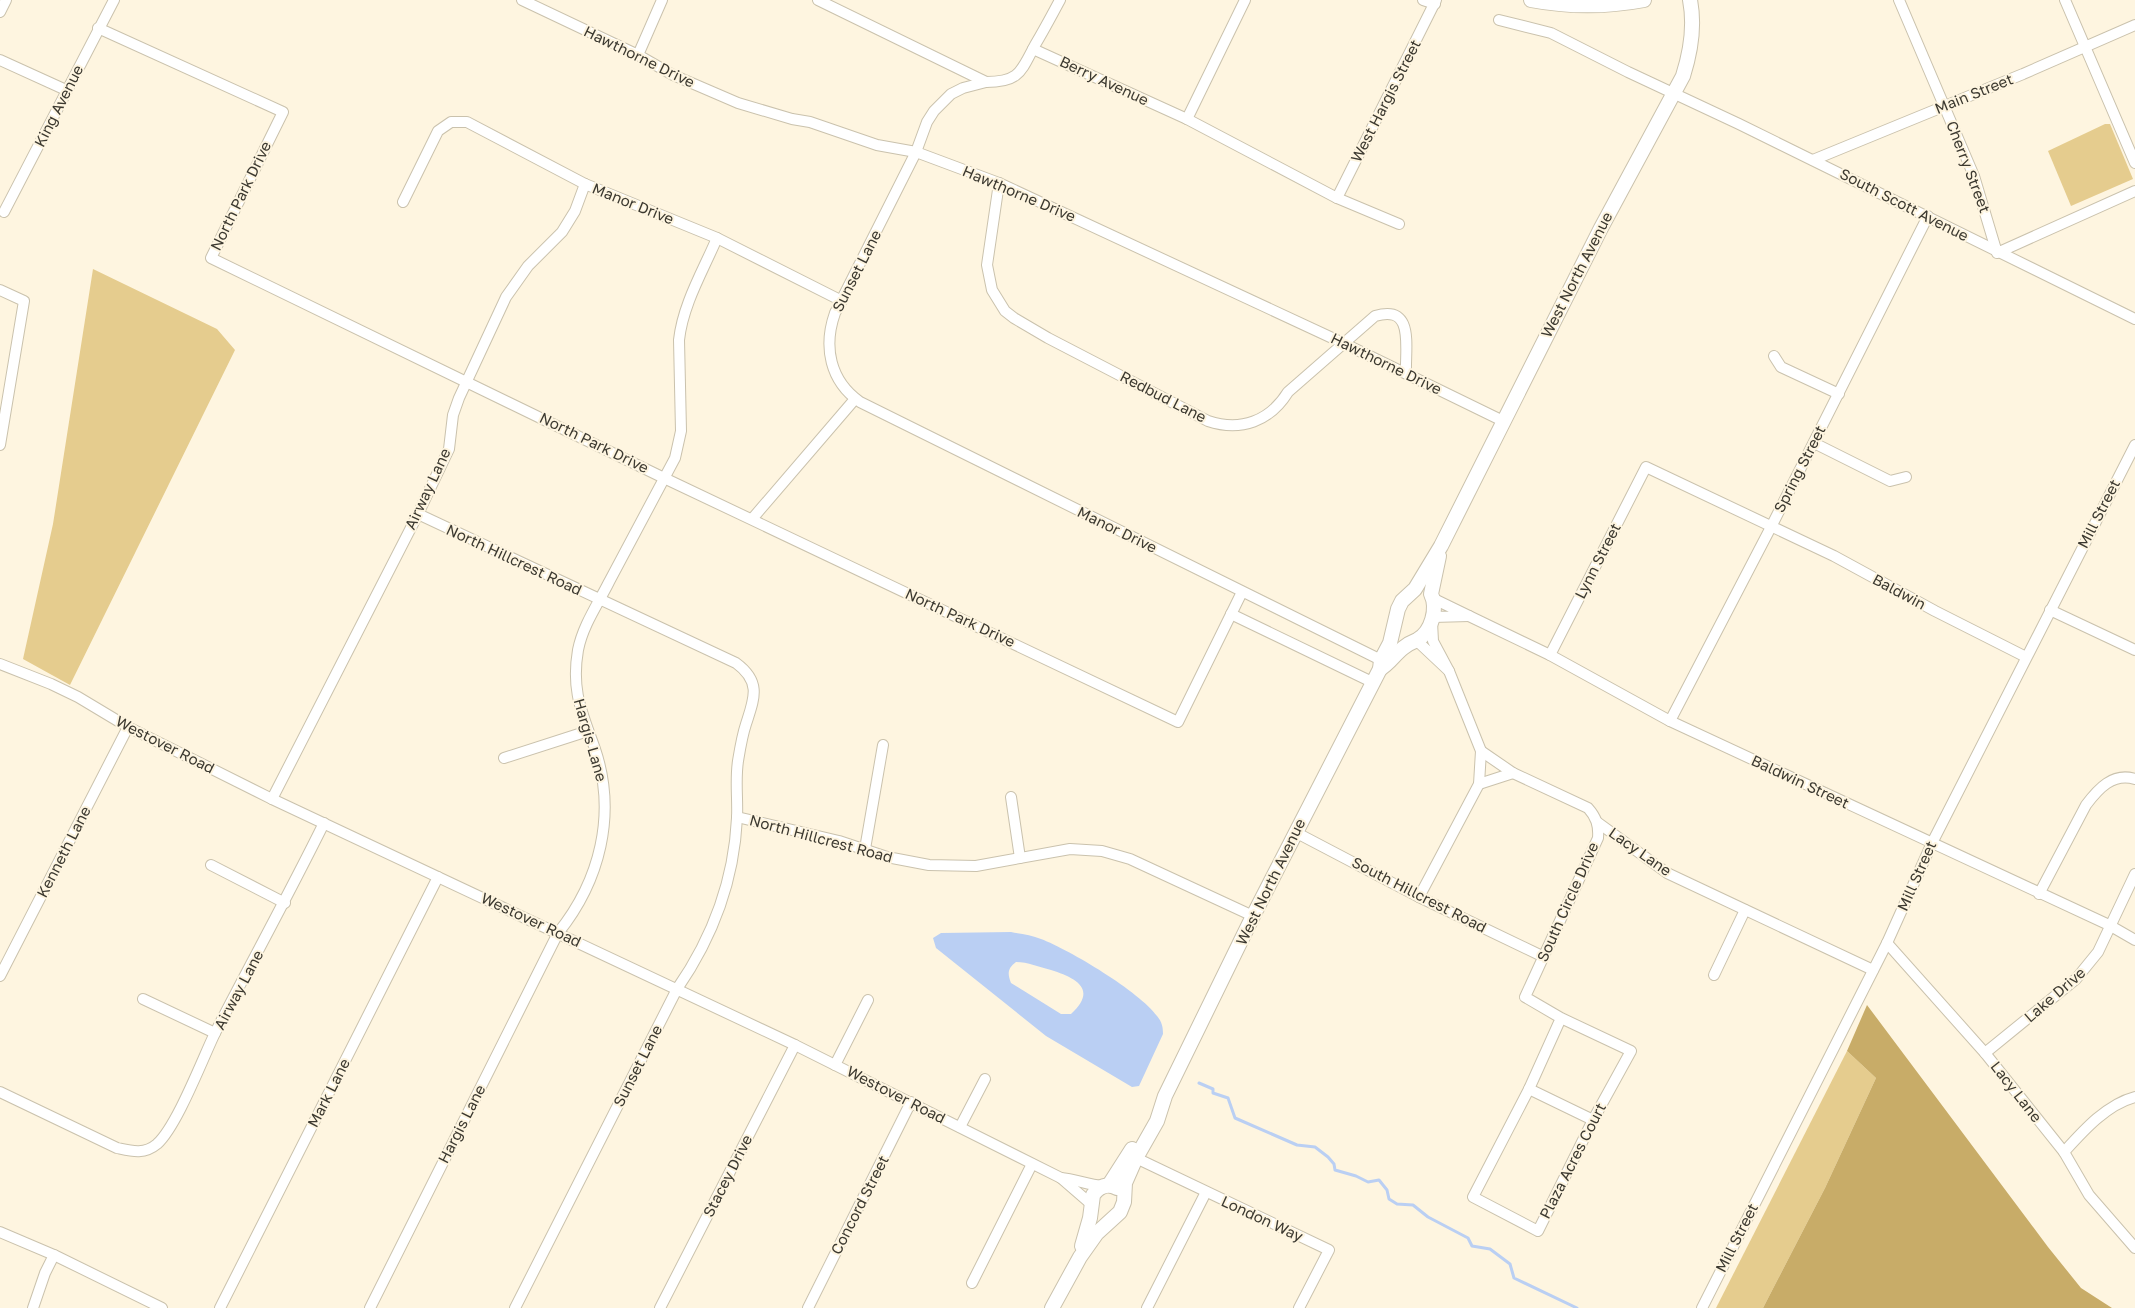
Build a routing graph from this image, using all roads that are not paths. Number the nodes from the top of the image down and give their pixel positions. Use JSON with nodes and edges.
{"nodes":[{"id":1,"x":6,"y":0,"type":"edge"},
{"id":2,"x":114,"y":0,"type":"edge"},
{"id":3,"x":522,"y":0,"type":"edge"},
{"id":4,"x":662,"y":0,"type":"edge"},
{"id":5,"x":818,"y":0,"type":"edge"},
{"id":6,"x":1060,"y":0,"type":"edge"},
{"id":7,"x":1245,"y":0,"type":"edge"},
{"id":8,"x":1423,"y":0,"type":"edge"},
{"id":9,"x":1531,"y":0,"type":"edge"},
{"id":10,"x":1644,"y":0,"type":"edge"},
{"id":11,"x":1690,"y":0,"type":"edge"},
{"id":12,"x":1899,"y":0,"type":"edge"},
{"id":13,"x":2065,"y":0,"type":"edge"},
{"id":14,"x":1436,"y":2,"type":"edge"},
{"id":15,"x":0,"y":12,"type":"edge"},
{"id":16,"x":1499,"y":20,"type":"dead end"},
{"id":17,"x":2135,"y":26,"type":"edge"},
{"id":18,"x":98,"y":28,"type":"junction"},
{"id":19,"x":2085,"y":46,"type":"junction"},
{"id":20,"x":1034,"y":49,"type":"junction"},
{"id":21,"x":638,"y":55,"type":"junction"},
{"id":22,"x":0,"y":60,"type":"edge"},
{"id":23,"x":986,"y":82,"type":"junction"},
{"id":24,"x":66,"y":90,"type":"junction"},
{"id":25,"x":1672,"y":94,"type":"junction"},
{"id":26,"x":1944,"y":106,"type":"junction"},
{"id":27,"x":1187,"y":119,"type":"junction"},
{"id":28,"x":916,"y":152,"type":"junction"},
{"id":29,"x":1813,"y":160,"type":"junction"},
{"id":30,"x":2135,"y":163,"type":"edge"},
{"id":31,"x":999,"y":182,"type":"junction"},
{"id":32,"x":584,"y":184,"type":"junction"},
{"id":33,"x":2135,"y":191,"type":"edge"},
{"id":34,"x":1337,"y":198,"type":"junction"},
{"id":35,"x":404,"y":202,"type":"dead end"},
{"id":36,"x":4,"y":212,"type":"dead end"},
{"id":37,"x":1928,"y":216,"type":"junction"},
{"id":38,"x":1399,"y":224,"type":"dead end"},
{"id":39,"x":717,"y":238,"type":"junction"},
{"id":40,"x":1997,"y":253,"type":"junction"},
{"id":41,"x":0,"y":290,"type":"edge"},
{"id":42,"x":842,"y":300,"type":"junction"},
{"id":43,"x":2135,"y":319,"type":"edge"},
{"id":44,"x":1343,"y":343,"type":"junction"},
{"id":45,"x":1774,"y":356,"type":"dead end"},
{"id":46,"x":1406,"y":373,"type":"junction"},
{"id":47,"x":467,"y":381,"type":"junction"},
{"id":48,"x":1838,"y":394,"type":"junction"},
{"id":49,"x":855,"y":399,"type":"junction"},
{"id":50,"x":1503,"y":421,"type":"junction"},
{"id":51,"x":1814,"y":443,"type":"junction"},
{"id":52,"x":0,"y":445,"type":"edge"},
{"id":53,"x":2135,"y":445,"type":"edge"},
{"id":54,"x":1646,"y":467,"type":"joint"},
{"id":55,"x":664,"y":478,"type":"junction"},
{"id":56,"x":1906,"y":478,"type":"dead end"},
{"id":57,"x":418,"y":514,"type":"junction"},
{"id":58,"x":752,"y":519,"type":"junction"},
{"id":59,"x":1771,"y":527,"type":"junction"},
{"id":60,"x":1441,"y":546,"type":"junction"},
{"id":61,"x":1415,"y":589,"type":"junction"},
{"id":62,"x":1242,"y":592,"type":"junction"},
{"id":63,"x":1433,"y":596,"type":"junction"},
{"id":64,"x":600,"y":600,"type":"junction"},
{"id":65,"x":2050,"y":610,"type":"junction"},
{"id":66,"x":1231,"y":614,"type":"junction"},
{"id":67,"x":1469,"y":616,"type":"junction"},
{"id":68,"x":1432,"y":620,"type":"junction"},
{"id":69,"x":1394,"y":631,"type":"junction"},
{"id":70,"x":1414,"y":640,"type":"junction"},
{"id":71,"x":2135,"y":650,"type":"edge"},
{"id":72,"x":1550,"y":655,"type":"junction"},
{"id":73,"x":2026,"y":657,"type":"junction"},
{"id":74,"x":0,"y":664,"type":"edge"},
{"id":75,"x":1380,"y":664,"type":"junction"},
{"id":76,"x":1450,"y":671,"type":"junction"},
{"id":77,"x":1372,"y":682,"type":"junction"},
{"id":78,"x":1670,"y":721,"type":"junction"},
{"id":79,"x":128,"y":727,"type":"junction"},
{"id":80,"x":588,"y":731,"type":"junction"},
{"id":81,"x":883,"y":745,"type":"dead end"},
{"id":82,"x":1482,"y":751,"type":"junction"},
{"id":83,"x":504,"y":758,"type":"dead end"},
{"id":84,"x":1512,"y":773,"type":"junction"},
{"id":85,"x":2135,"y":779,"type":"edge"},
{"id":86,"x":1479,"y":784,"type":"junction"},
{"id":87,"x":1012,"y":797,"type":"dead end"},
{"id":88,"x":272,"y":799,"type":"junction"},
{"id":89,"x":737,"y":817,"type":"junction"},
{"id":90,"x":1597,"y":822,"type":"junction"},
{"id":91,"x":324,"y":823,"type":"junction"},
{"id":92,"x":1296,"y":832,"type":"junction"},
{"id":93,"x":1932,"y":843,"type":"junction"},
{"id":94,"x":865,"y":849,"type":"junction"},
{"id":95,"x":1020,"y":858,"type":"junction"},
{"id":96,"x":211,"y":865,"type":"dead end"},
{"id":97,"x":2135,"y":874,"type":"edge"},
{"id":98,"x":438,"y":878,"type":"junction"},
{"id":99,"x":2039,"y":894,"type":"junction"},
{"id":100,"x":1419,"y":897,"type":"junction"},
{"id":101,"x":285,"y":903,"type":"junction"},
{"id":102,"x":1745,"y":910,"type":"junction"},
{"id":103,"x":1253,"y":916,"type":"junction"},
{"id":104,"x":2109,"y":925,"type":"junction"},
{"id":105,"x":558,"y":932,"type":"junction"},
{"id":106,"x":2135,"y":940,"type":"edge"},
{"id":107,"x":1887,"y":943,"type":"junction"},
{"id":108,"x":1544,"y":956,"type":"junction"},
{"id":109,"x":1873,"y":970,"type":"junction"},
{"id":110,"x":1714,"y":975,"type":"dead end"},
{"id":111,"x":0,"y":976,"type":"edge"},
{"id":112,"x":677,"y":989,"type":"junction"},
{"id":113,"x":1525,"y":997,"type":"joint"},
{"id":114,"x":143,"y":999,"type":"dead end"},
{"id":115,"x":868,"y":1000,"type":"dead end"},
{"id":116,"x":1561,"y":1018,"type":"junction"},
{"id":117,"x":215,"y":1034,"type":"junction"},
{"id":118,"x":795,"y":1045,"type":"junction"},
{"id":119,"x":1985,"y":1053,"type":"junction"},
{"id":120,"x":835,"y":1065,"type":"junction"},
{"id":121,"x":985,"y":1079,"type":"dead end"},
{"id":122,"x":1528,"y":1089,"type":"junction"},
{"id":123,"x":0,"y":1092,"type":"edge"},
{"id":124,"x":1166,"y":1096,"type":"junction"},
{"id":125,"x":2135,"y":1097,"type":"edge"},
{"id":126,"x":911,"y":1102,"type":"junction"},
{"id":127,"x":1593,"y":1120,"type":"junction"},
{"id":128,"x":960,"y":1127,"type":"junction"},
{"id":129,"x":2064,"y":1152,"type":"junction"},
{"id":130,"x":1136,"y":1158,"type":"junction"},
{"id":131,"x":1032,"y":1164,"type":"junction"},
{"id":132,"x":1061,"y":1178,"type":"junction"},
{"id":133,"x":1106,"y":1186,"type":"junction"},
{"id":134,"x":1206,"y":1192,"type":"junction"},
{"id":135,"x":1123,"y":1197,"type":"junction"},
{"id":136,"x":1091,"y":1204,"type":"junction"},
{"id":137,"x":1112,"y":1217,"type":"junction"},
{"id":138,"x":0,"y":1232,"type":"edge"},
{"id":139,"x":2135,"y":1248,"type":"edge"},
{"id":140,"x":54,"y":1255,"type":"junction"},
{"id":141,"x":1080,"y":1257,"type":"junction"},
{"id":142,"x":972,"y":1283,"type":"dead end"},
{"id":143,"x":33,"y":1308,"type":"edge"},
{"id":144,"x":162,"y":1308,"type":"edge"},
{"id":145,"x":220,"y":1308,"type":"edge"},
{"id":146,"x":370,"y":1308,"type":"edge"},
{"id":147,"x":515,"y":1308,"type":"edge"},
{"id":148,"x":660,"y":1308,"type":"edge"},
{"id":149,"x":808,"y":1308,"type":"edge"},
{"id":150,"x":1052,"y":1308,"type":"edge"},
{"id":151,"x":1147,"y":1308,"type":"edge"},
{"id":152,"x":1299,"y":1308,"type":"edge"},
{"id":153,"x":1702,"y":1308,"type":"edge"}],
"edges":[{"from":1,"to":15,"type":"street"},
{"from":2,"to":18,"type":"street","name":"King Avenue"},
{"from":3,"to":21,"type":"street","name":"Hawthorne Drive"},
{"from":4,"to":21,"type":"street"},
{"from":5,"to":23,"type":"street"},
{"from":6,"to":20,"type":"street"},
{"from":7,"to":27,"type":"street"},
{"from":8,"to":14,"type":"street"},
{"from":9,"to":10,"type":"main road"},
{"from":11,"to":25,"type":"main road","name":"West North Avenue"},
{"from":12,"to":26,"type":"street","name":"Cherry Street"},
{"from":13,"to":19,"type":"street"},
{"from":14,"to":34,"type":"street","name":"West Hargis Street"},
{"from":16,"to":25,"type":"street","name":"South Scott Avenue"},
{"from":17,"to":19,"type":"street","name":"Main Street"},
{"from":18,"to":24,"type":"street","name":"King Avenue"},
{"from":18,"to":47,"type":"street","name":"North Park Drive"},
{"from":19,"to":26,"type":"street","name":"Main Street"},
{"from":19,"to":30,"type":"street"},
{"from":20,"to":23,"type":"street"},
{"from":20,"to":27,"type":"street","name":"Berry Avenue"},
{"from":21,"to":28,"type":"street","name":"Hawthorne Drive"},
{"from":22,"to":24,"type":"street"},
{"from":23,"to":28,"type":"street","name":"Sunset Lane"},
{"from":24,"to":36,"type":"street","name":"King Avenue"},
{"from":25,"to":29,"type":"street","name":"South Scott Avenue"},
{"from":25,"to":50,"type":"main road","name":"West North Avenue"},
{"from":26,"to":29,"type":"street","name":"Main Street"},
{"from":26,"to":40,"type":"street","name":"Cherry Street"},
{"from":27,"to":34,"type":"street","name":"Berry Avenue"},
{"from":28,"to":31,"type":"street","name":"Hawthorne Drive"},
{"from":28,"to":42,"type":"street","name":"Sunset Lane"},
{"from":29,"to":37,"type":"street","name":"South Scott Avenue"},
{"from":31,"to":44,"type":"street","name":"Hawthorne Drive"},
{"from":31,"to":44,"type":"street","name":"Redbud Lane"},
{"from":32,"to":35,"type":"street","name":"Manor Drive"},
{"from":32,"to":39,"type":"street","name":"Manor Drive"},
{"from":32,"to":47,"type":"street","name":"Airway Lane"},
{"from":33,"to":40,"type":"street"},
{"from":34,"to":38,"type":"street","name":"Berry Avenue"},
{"from":37,"to":40,"type":"street","name":"South Scott Avenue"},
{"from":37,"to":48,"type":"street","name":"Spring Street"},
{"from":39,"to":42,"type":"street","name":"Manor Drive"},
{"from":39,"to":55,"type":"street","name":"Hargis Lane"},
{"from":40,"to":43,"type":"street","name":"South Scott Avenue"},
{"from":41,"to":52,"type":"street"},
{"from":42,"to":49,"type":"street","name":"Sunset Lane"},
{"from":44,"to":46,"type":"street","name":"Hawthorne Drive"},
{"from":44,"to":46,"type":"street","name":"Redbud Lane"},
{"from":45,"to":48,"type":"street"},
{"from":46,"to":50,"type":"street","name":"Hawthorne Drive"},
{"from":47,"to":55,"type":"street","name":"North Park Drive"},
{"from":47,"to":57,"type":"street","name":"Airway Lane"},
{"from":48,"to":51,"type":"street","name":"Spring Street"},
{"from":49,"to":58,"type":"street"},
{"from":49,"to":62,"type":"street","name":"Manor Drive"},
{"from":50,"to":60,"type":"main road","name":"West North Avenue"},
{"from":51,"to":56,"type":"street"},
{"from":51,"to":59,"type":"street","name":"Spring Street"},
{"from":53,"to":65,"type":"street","name":"Mill Street"},
{"from":54,"to":59,"type":"street","name":"Baldwin"},
{"from":54,"to":72,"type":"street","name":"Lynn Street"},
{"from":55,"to":58,"type":"street","name":"North Park Drive"},
{"from":55,"to":64,"type":"street","name":"Hargis Lane"},
{"from":57,"to":64,"type":"street","name":"North Hillcrest Road"},
{"from":57,"to":88,"type":"street","name":"Airway Lane"},
{"from":58,"to":66,"type":"street","name":"North Park Drive"},
{"from":59,"to":73,"type":"street","name":"Baldwin"},
{"from":59,"to":78,"type":"street","name":"Spring Street"},
{"from":60,"to":61,"type":"main road","name":"West North Avenue"},
{"from":60,"to":63,"type":"main road","name":"West North Avenue"},
{"from":61,"to":63,"type":"main road"},
{"from":61,"to":69,"type":"main road","name":"West North Avenue"},
{"from":62,"to":66,"type":"street","name":"North Park Drive"},
{"from":62,"to":75,"type":"street","name":"Manor Drive"},
{"from":63,"to":67,"type":"street","name":"Baldwin Street"},
{"from":63,"to":68,"type":"main road","name":"West North Avenue"},
{"from":64,"to":80,"type":"street","name":"Hargis Lane"},
{"from":64,"to":89,"type":"street","name":"North Hillcrest Road"},
{"from":65,"to":71,"type":"street"},
{"from":65,"to":73,"type":"street","name":"Mill Street"},
{"from":66,"to":77,"type":"street"},
{"from":67,"to":68,"type":"street","name":"Baldwin Street"},
{"from":67,"to":72,"type":"street","name":"Baldwin Street"},
{"from":68,"to":70,"type":"main road","name":"West North Avenue"},
{"from":68,"to":76,"type":"street"},
{"from":69,"to":70,"type":"main road"},
{"from":69,"to":75,"type":"main road","name":"West North Avenue"},
{"from":70,"to":75,"type":"main road","name":"West North Avenue"},
{"from":70,"to":76,"type":"street"},
{"from":72,"to":78,"type":"street","name":"Baldwin Street"},
{"from":73,"to":93,"type":"street","name":"Mill Street"},
{"from":74,"to":79,"type":"street","name":"Westover Road"},
{"from":75,"to":77,"type":"main road","name":"West North Avenue"},
{"from":76,"to":82,"type":"street"},
{"from":77,"to":92,"type":"main road","name":"West North Avenue"},
{"from":78,"to":93,"type":"street","name":"Baldwin Street"},
{"from":79,"to":88,"type":"street","name":"Westover Road"},
{"from":79,"to":111,"type":"street","name":"Kenneth Lane"},
{"from":80,"to":83,"type":"street"},
{"from":80,"to":105,"type":"street","name":"Hargis Lane"},
{"from":81,"to":94,"type":"street"},
{"from":82,"to":84,"type":"street","name":"South Circle Drive"},
{"from":82,"to":86,"type":"street"},
{"from":84,"to":86,"type":"street"},
{"from":84,"to":90,"type":"street","name":"South Circle Drive"},
{"from":85,"to":99,"type":"street"},
{"from":86,"to":100,"type":"street"},
{"from":87,"to":95,"type":"street"},
{"from":88,"to":91,"type":"street","name":"Westover Road"},
{"from":89,"to":94,"type":"street","name":"North Hillcrest Road"},
{"from":89,"to":112,"type":"street","name":"Sunset Lane"},
{"from":90,"to":102,"type":"street","name":"Lacy Lane"},
{"from":90,"to":108,"type":"street","name":"South Circle Drive"},
{"from":91,"to":98,"type":"street","name":"Westover Road"},
{"from":91,"to":101,"type":"street","name":"Airway Lane"},
{"from":92,"to":100,"type":"street","name":"South Hillcrest Road"},
{"from":92,"to":103,"type":"main road","name":"West North Avenue"},
{"from":93,"to":99,"type":"street","name":"Baldwin Street"},
{"from":93,"to":107,"type":"street","name":"Mill Street"},
{"from":94,"to":95,"type":"street","name":"North Hillcrest Road"},
{"from":95,"to":103,"type":"street","name":"North Hillcrest Road"},
{"from":96,"to":101,"type":"street"},
{"from":97,"to":104,"type":"street","name":"Lake Drive"},
{"from":98,"to":105,"type":"street","name":"Westover Road"},
{"from":98,"to":145,"type":"street","name":"Mark Lane"},
{"from":99,"to":104,"type":"street","name":"Baldwin Street"},
{"from":100,"to":108,"type":"street","name":"South Hillcrest Road"},
{"from":101,"to":117,"type":"street","name":"Airway Lane"},
{"from":102,"to":109,"type":"street","name":"Lacy Lane"},
{"from":102,"to":110,"type":"street"},
{"from":103,"to":124,"type":"main road","name":"West North Avenue"},
{"from":104,"to":106,"type":"street","name":"Baldwin Street"},
{"from":104,"to":119,"type":"street","name":"Lake Drive"},
{"from":105,"to":112,"type":"street","name":"Westover Road"},
{"from":105,"to":146,"type":"street","name":"Hargis Lane"},
{"from":107,"to":109,"type":"street","name":"Mill Street"},
{"from":107,"to":119,"type":"street","name":"Lacy Lane"},
{"from":108,"to":113,"type":"street","name":"South Circle Drive"},
{"from":109,"to":153,"type":"street","name":"Mill Street"},
{"from":112,"to":118,"type":"street","name":"Westover Road"},
{"from":112,"to":147,"type":"street","name":"Sunset Lane"},
{"from":113,"to":116,"type":"street","name":"Plaza Acres Court"},
{"from":114,"to":117,"type":"street"},
{"from":115,"to":120,"type":"street"},
{"from":116,"to":122,"type":"street","name":"Plaza Acres Court"},
{"from":116,"to":127,"type":"street","name":"Plaza Acres Court"},
{"from":117,"to":123,"type":"street","name":"Airway Lane"},
{"from":118,"to":120,"type":"street","name":"Westover Road"},
{"from":118,"to":148,"type":"street","name":"Stacey Drive"},
{"from":119,"to":129,"type":"street","name":"Lacy Lane"},
{"from":120,"to":126,"type":"street","name":"Westover Road"},
{"from":121,"to":128,"type":"street"},
{"from":122,"to":127,"type":"street"},
{"from":122,"to":127,"type":"street","name":"Plaza Acres Court"},
{"from":124,"to":130,"type":"main road","name":"West North Avenue"},
{"from":124,"to":133,"type":"main road","name":"West North Avenue"},
{"from":125,"to":129,"type":"street"},
{"from":126,"to":128,"type":"street","name":"Westover Road"},
{"from":126,"to":149,"type":"street","name":"Concord Street"},
{"from":128,"to":131,"type":"street","name":"Westover Road"},
{"from":129,"to":139,"type":"street","name":"Lacy Lane"},
{"from":130,"to":134,"type":"street","name":"London Way"},
{"from":130,"to":135,"type":"main road","name":"West North Avenue"},
{"from":131,"to":132,"type":"street","name":"Westover Road"},
{"from":131,"to":142,"type":"street"},
{"from":132,"to":133,"type":"street","name":"Westover Road"},
{"from":132,"to":136,"type":"street","name":"Westover Road"},
{"from":133,"to":135,"type":"main road"},
{"from":133,"to":136,"type":"main road","name":"West North Avenue"},
{"from":134,"to":151,"type":"street"},
{"from":134,"to":152,"type":"street","name":"London Way"},
{"from":135,"to":137,"type":"main road","name":"West North Avenue"},
{"from":136,"to":137,"type":"main road"},
{"from":136,"to":141,"type":"main road","name":"West North Avenue"},
{"from":137,"to":141,"type":"main road","name":"West North Avenue"},
{"from":138,"to":140,"type":"street"},
{"from":140,"to":143,"type":"street"},
{"from":140,"to":144,"type":"street"},
{"from":141,"to":150,"type":"main road","name":"West North Avenue"}]}
